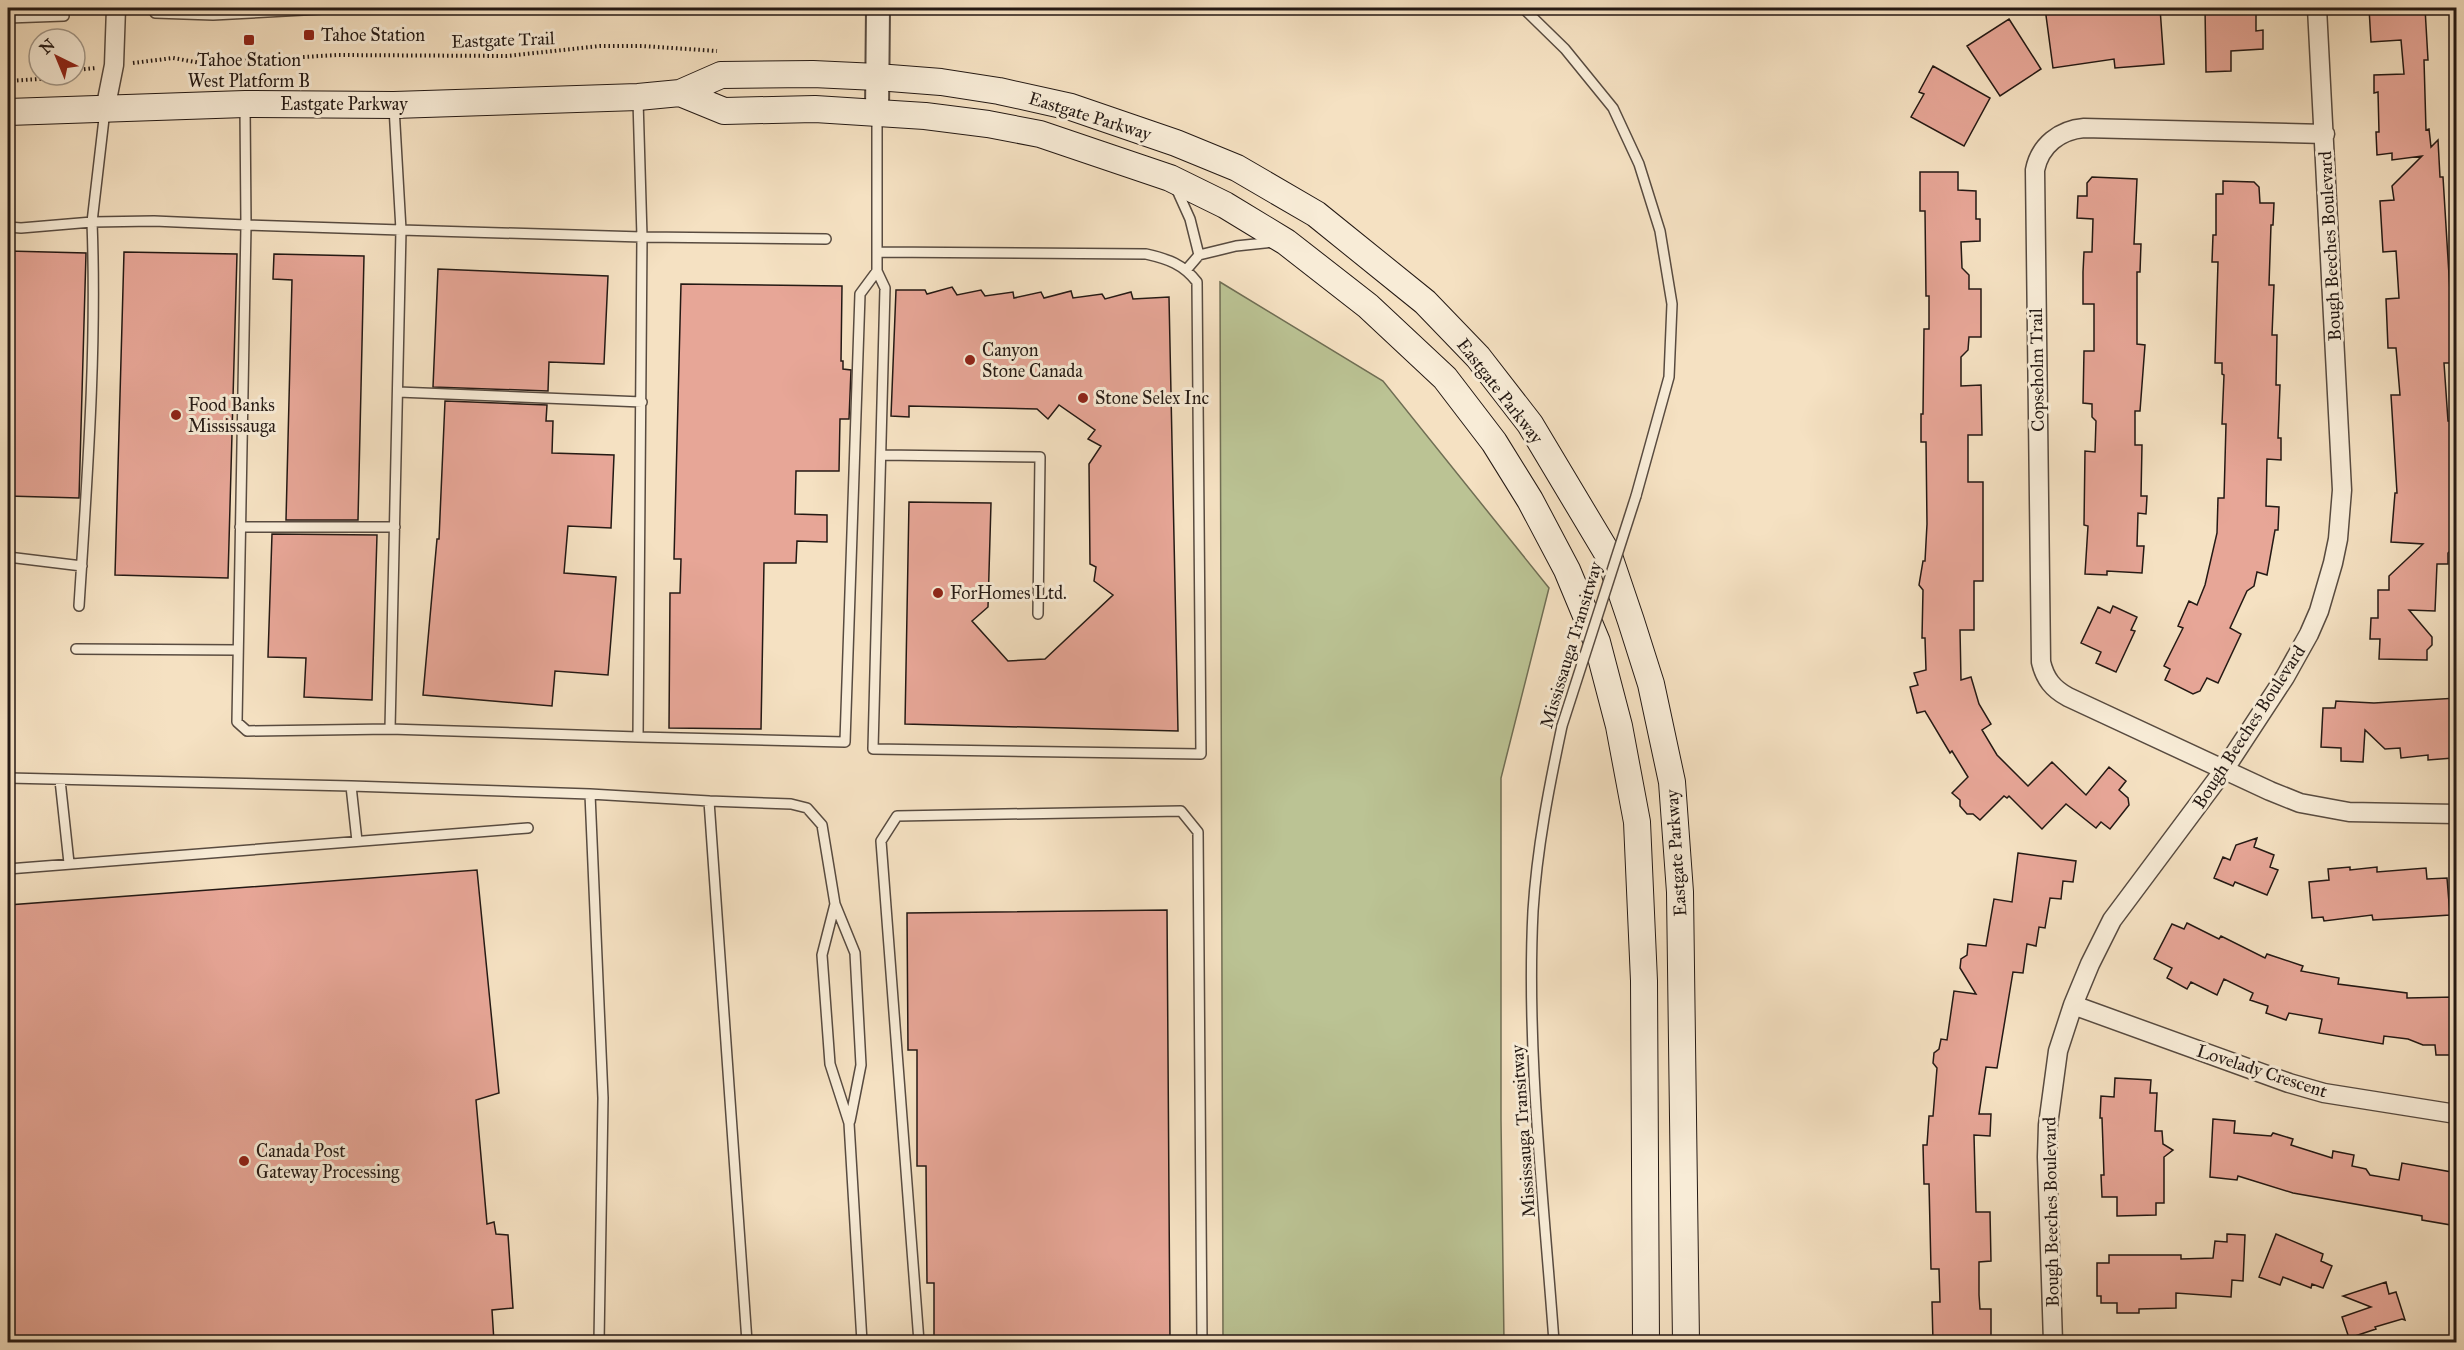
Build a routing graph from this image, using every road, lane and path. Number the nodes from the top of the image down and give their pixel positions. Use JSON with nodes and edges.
{"nodes":[{"id":1,"x":116,"y":8,"type":"edge"},
{"id":2,"x":166,"y":8,"type":"edge"},
{"id":3,"x":340,"y":8,"type":"edge"},
{"id":4,"x":878,"y":8,"type":"edge"},
{"id":5,"x":1523,"y":8,"type":"edge"},
{"id":6,"x":2317,"y":8,"type":"edge"},
{"id":7,"x":64,"y":16,"type":"dead end"},
{"id":8,"x":8,"y":18,"type":"edge"},
{"id":9,"x":724,"y":52,"type":"dead end"},
{"id":10,"x":172,"y":58,"type":"dead end"},
{"id":11,"x":877,"y":77,"type":"junction"},
{"id":12,"x":27,"y":80,"type":"edge"},
{"id":13,"x":8,"y":81,"type":"edge"},
{"id":14,"x":680,"y":93,"type":"junction"},
{"id":15,"x":638,"y":97,"type":"junction"},
{"id":16,"x":245,"y":104,"type":"junction"},
{"id":17,"x":394,"y":105,"type":"junction"},
{"id":18,"x":105,"y":110,"type":"junction"},
{"id":19,"x":8,"y":112,"type":"edge"},
{"id":20,"x":877,"y":112,"type":"junction"},
{"id":21,"x":2325,"y":134,"type":"junction"},
{"id":22,"x":1170,"y":178,"type":"junction"},
{"id":23,"x":92,"y":222,"type":"junction"},
{"id":24,"x":246,"y":225,"type":"junction"},
{"id":25,"x":8,"y":227,"type":"edge"},
{"id":26,"x":401,"y":230,"type":"junction"},
{"id":27,"x":642,"y":237,"type":"junction"},
{"id":28,"x":826,"y":239,"type":"dead end"},
{"id":29,"x":1286,"y":242,"type":"junction"},
{"id":30,"x":877,"y":252,"type":"junction"},
{"id":31,"x":1199,"y":255,"type":"junction"},
{"id":32,"x":1187,"y":269,"type":"junction"},
{"id":33,"x":877,"y":271,"type":"junction"},
{"id":34,"x":398,"y":392,"type":"junction"},
{"id":35,"x":642,"y":402,"type":"junction"},
{"id":36,"x":881,"y":455,"type":"junction"},
{"id":37,"x":240,"y":526,"type":"junction"},
{"id":38,"x":395,"y":527,"type":"junction"},
{"id":39,"x":8,"y":557,"type":"edge"},
{"id":40,"x":82,"y":566,"type":"junction"},
{"id":41,"x":79,"y":606,"type":"dead end"},
{"id":42,"x":1038,"y":614,"type":"dead end"},
{"id":43,"x":76,"y":649,"type":"dead end"},
{"id":44,"x":237,"y":650,"type":"junction"},
{"id":45,"x":390,"y":729,"type":"junction"},
{"id":46,"x":638,"y":737,"type":"junction"},
{"id":47,"x":2224,"y":770,"type":"junction"},
{"id":48,"x":10,"y":780,"type":"edge"},
{"id":49,"x":60,"y":780,"type":"junction"},
{"id":50,"x":351,"y":786,"type":"junction"},
{"id":51,"x":590,"y":794,"type":"junction"},
{"id":52,"x":708,"y":801,"type":"junction"},
{"id":53,"x":2457,"y":814,"type":"edge"},
{"id":54,"x":528,"y":828,"type":"dead end"},
{"id":55,"x":357,"y":842,"type":"junction"},
{"id":56,"x":69,"y":863,"type":"junction"},
{"id":57,"x":8,"y":869,"type":"edge"},
{"id":58,"x":835,"y":904,"type":"junction"},
{"id":59,"x":2073,"y":1005,"type":"junction"},
{"id":60,"x":2457,"y":1114,"type":"edge"},
{"id":61,"x":849,"y":1123,"type":"junction"},
{"id":62,"x":599,"y":1342,"type":"edge"},
{"id":63,"x":747,"y":1342,"type":"edge"},
{"id":64,"x":862,"y":1342,"type":"edge"},
{"id":65,"x":919,"y":1342,"type":"edge"},
{"id":66,"x":1202,"y":1342,"type":"edge"},
{"id":67,"x":1554,"y":1342,"type":"edge"},
{"id":68,"x":1646,"y":1342,"type":"edge"},
{"id":69,"x":1686,"y":1342,"type":"edge"},
{"id":70,"x":2053,"y":1342,"type":"edge"}],
"edges":[{"from":1,"to":18,"type":"street"},
{"from":2,"to":3,"type":"lane"},
{"from":4,"to":11,"type":"street"},
{"from":5,"to":67,"type":"lane","name":"Mississauga Transitway","bridge":true},
{"from":6,"to":21,"type":"street","name":"Bough Beeches Boulevard"},
{"from":7,"to":8,"type":"lane"},
{"from":9,"to":10,"type":"path","name":"Eastgate Trail"},
{"from":11,"to":14,"type":"main road","name":"Eastgate Parkway"},
{"from":11,"to":20,"type":"street"},
{"from":11,"to":69,"type":"main road","name":"Eastgate Parkway"},
{"from":12,"to":13,"type":"path"},
{"from":14,"to":15,"type":"main road","name":"Eastgate Parkway"},
{"from":14,"to":20,"type":"main road","name":"Eastgate Parkway"},
{"from":15,"to":17,"type":"main road","name":"Eastgate Parkway"},
{"from":15,"to":27,"type":"lane"},
{"from":16,"to":17,"type":"main road","name":"Eastgate Parkway"},
{"from":16,"to":18,"type":"main road","name":"Eastgate Parkway"},
{"from":16,"to":24,"type":"lane"},
{"from":17,"to":26,"type":"lane"},
{"from":18,"to":19,"type":"main road","name":"Eastgate Parkway"},
{"from":18,"to":23,"type":"lane"},
{"from":20,"to":22,"type":"main road","name":"Eastgate Parkway"},
{"from":20,"to":30,"type":"lane"},
{"from":21,"to":47,"type":"street","name":"Bough Beeches Boulevard"},
{"from":21,"to":47,"type":"street","name":"Copseholm Trail"},
{"from":22,"to":29,"type":"main road","name":"Eastgate Parkway"},
{"from":22,"to":31,"type":"lane"},
{"from":23,"to":24,"type":"lane"},
{"from":23,"to":25,"type":"lane"},
{"from":23,"to":40,"type":"lane"},
{"from":24,"to":26,"type":"lane"},
{"from":24,"to":37,"type":"lane"},
{"from":26,"to":27,"type":"lane"},
{"from":26,"to":34,"type":"lane"},
{"from":27,"to":28,"type":"lane"},
{"from":27,"to":35,"type":"lane"},
{"from":29,"to":31,"type":"lane"},
{"from":29,"to":68,"type":"main road","name":"Eastgate Parkway"},
{"from":30,"to":32,"type":"lane"},
{"from":30,"to":33,"type":"lane"},
{"from":31,"to":32,"type":"lane"},
{"from":32,"to":36,"type":"lane"},
{"from":33,"to":36,"type":"lane"},
{"from":33,"to":46,"type":"lane"},
{"from":34,"to":35,"type":"lane"},
{"from":34,"to":38,"type":"lane"},
{"from":35,"to":46,"type":"lane"},
{"from":36,"to":42,"type":"lane"},
{"from":37,"to":38,"type":"lane"},
{"from":37,"to":44,"type":"lane"},
{"from":38,"to":45,"type":"lane"},
{"from":39,"to":40,"type":"lane"},
{"from":40,"to":41,"type":"lane"},
{"from":43,"to":44,"type":"lane"},
{"from":44,"to":45,"type":"lane"},
{"from":45,"to":46,"type":"lane"},
{"from":47,"to":53,"type":"street","name":"Copseholm Trail"},
{"from":47,"to":59,"type":"street","name":"Bough Beeches Boulevard"},
{"from":48,"to":49,"type":"lane"},
{"from":49,"to":50,"type":"lane"},
{"from":49,"to":56,"type":"lane"},
{"from":50,"to":51,"type":"lane"},
{"from":50,"to":55,"type":"lane"},
{"from":51,"to":52,"type":"lane"},
{"from":51,"to":62,"type":"lane"},
{"from":52,"to":58,"type":"lane"},
{"from":52,"to":63,"type":"lane"},
{"from":54,"to":55,"type":"lane"},
{"from":55,"to":56,"type":"lane"},
{"from":56,"to":57,"type":"lane"},
{"from":58,"to":61,"type":"lane"},
{"from":58,"to":61,"type":"lane"},
{"from":59,"to":60,"type":"street","name":"Lovelady Crescent"},
{"from":59,"to":70,"type":"street","name":"Bough Beeches Boulevard"},
{"from":61,"to":64,"type":"lane"},
{"from":65,"to":66,"type":"lane"}]}
